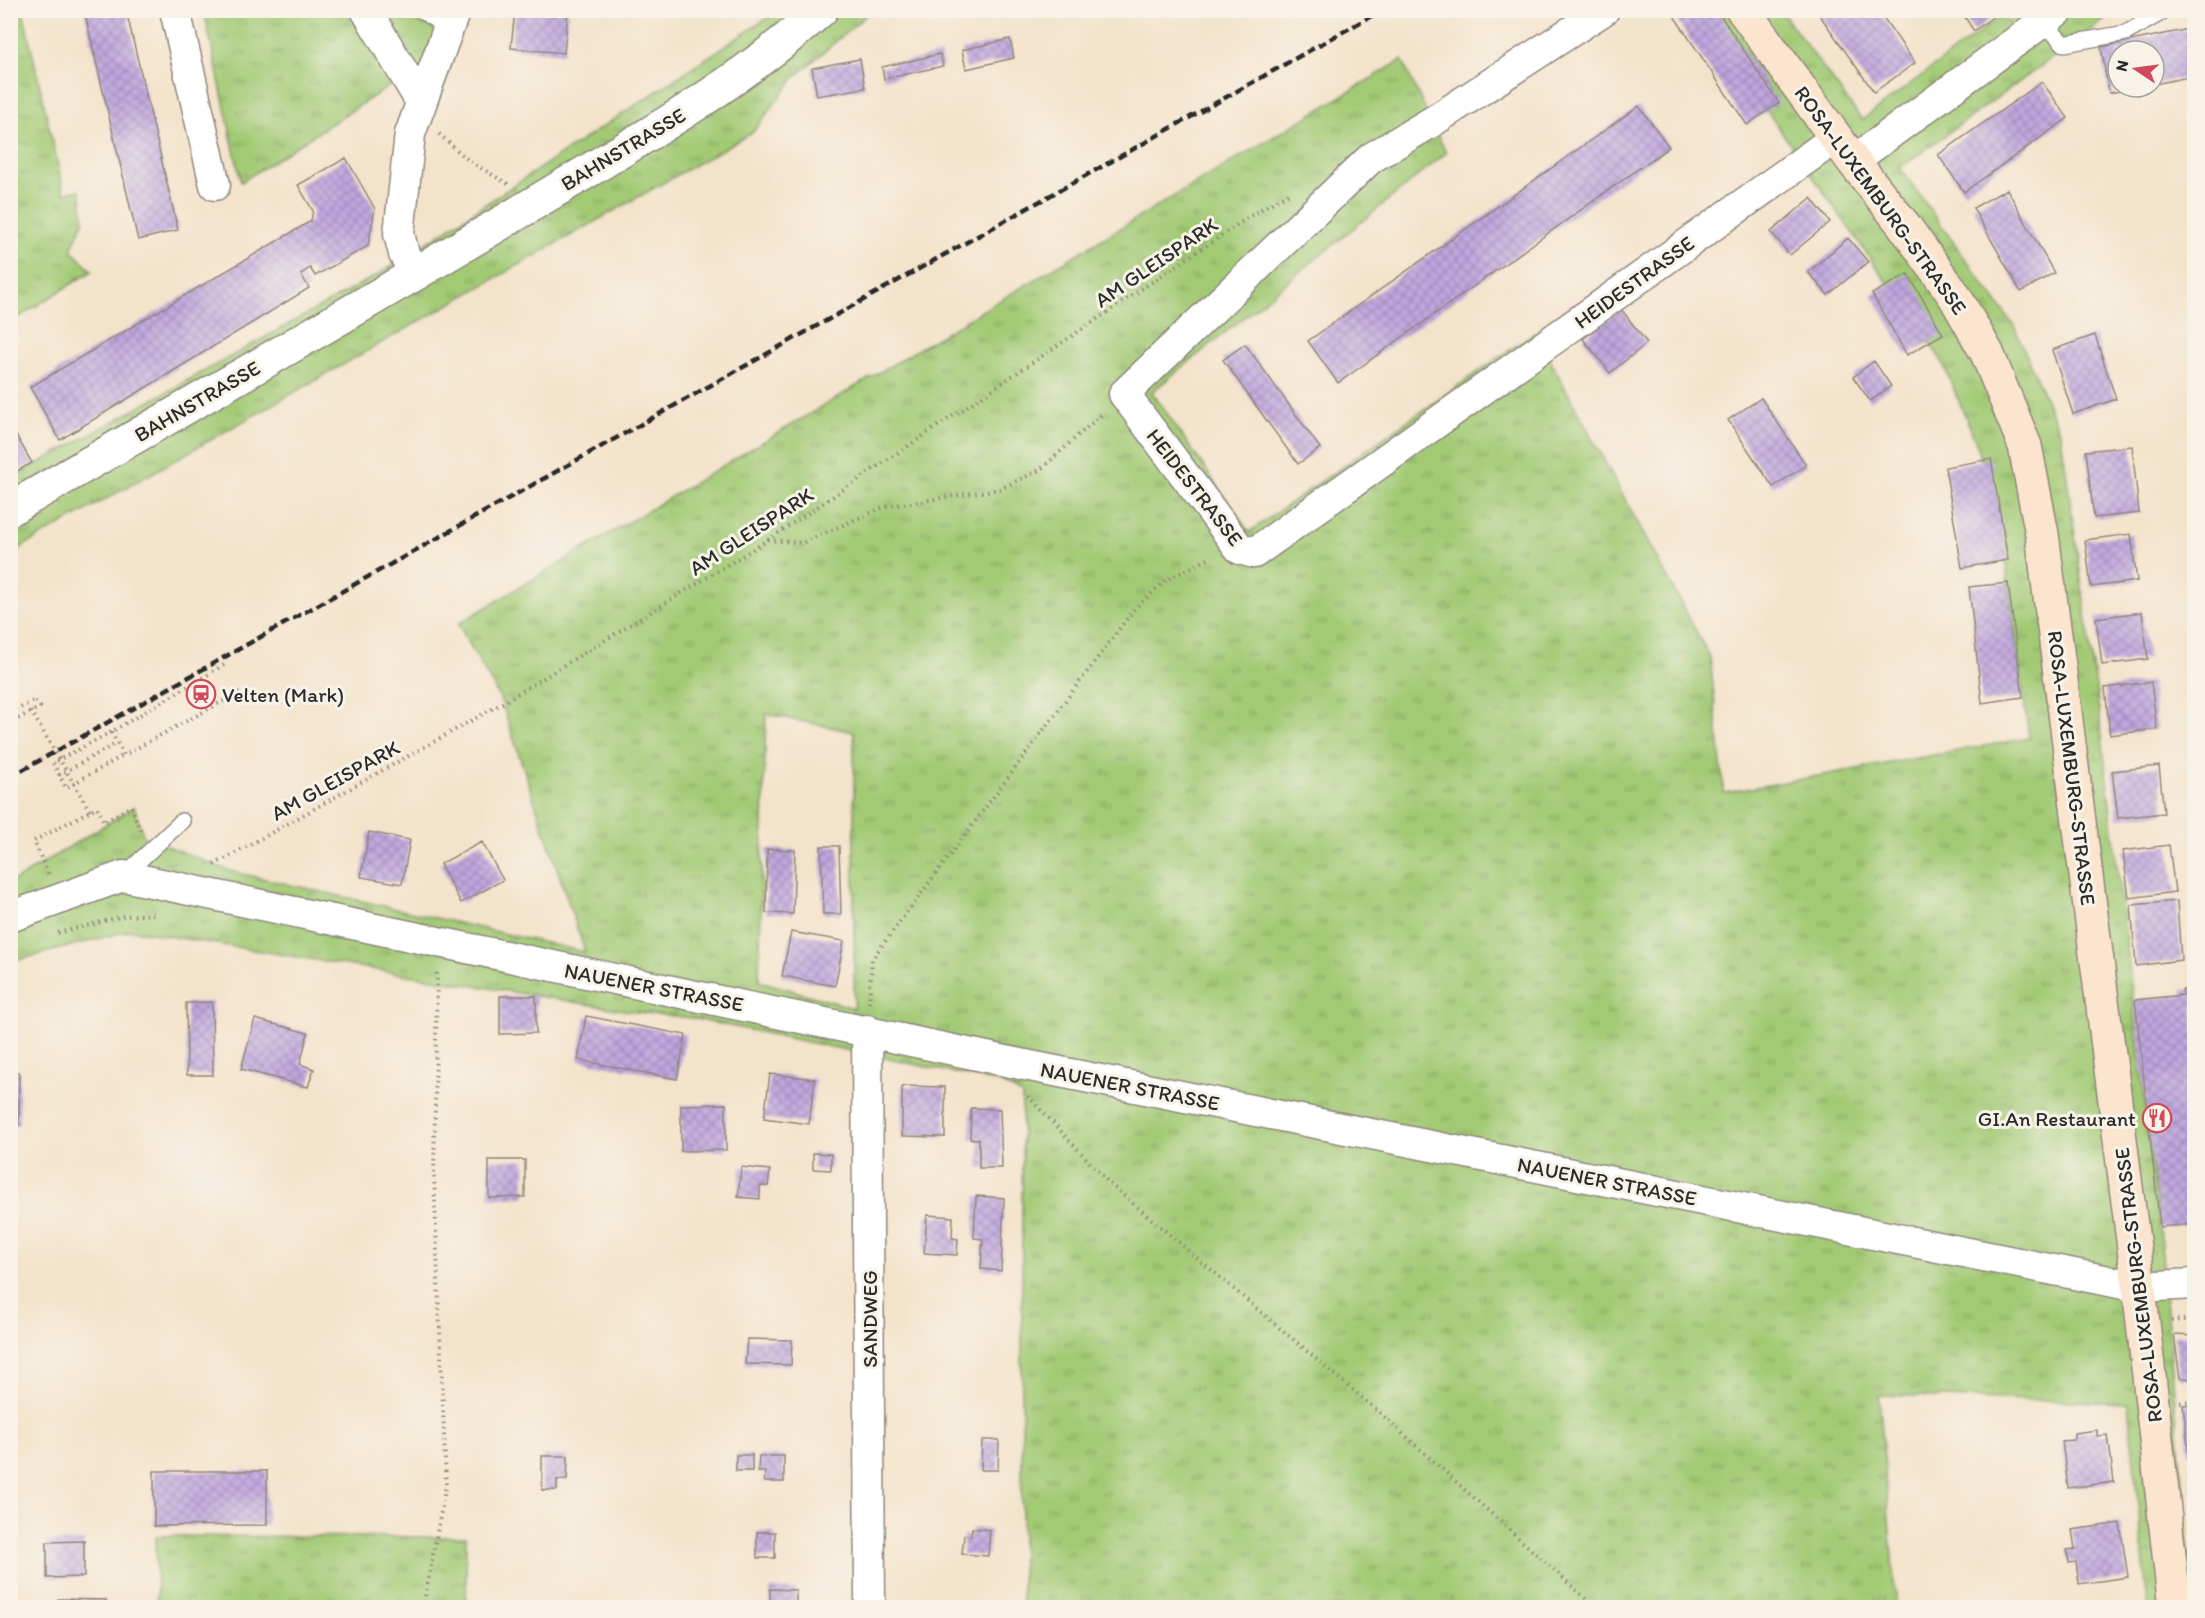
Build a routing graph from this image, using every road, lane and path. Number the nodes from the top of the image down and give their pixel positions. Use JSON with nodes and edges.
{"nodes":[{"id":1,"x":175,"y":10,"type":"edge"},
{"id":2,"x":421,"y":10,"type":"edge"},
{"id":3,"x":821,"y":10,"type":"edge"},
{"id":4,"x":1604,"y":10,"type":"edge"},
{"id":5,"x":1743,"y":10,"type":"edge"},
{"id":6,"x":2166,"y":10,"type":"edge"},
{"id":7,"x":369,"y":12,"type":"edge"},
{"id":8,"x":2051,"y":16,"type":"edge"},
{"id":9,"x":452,"y":20,"type":"edge"},
{"id":10,"x":421,"y":102,"type":"junction"},
{"id":11,"x":1845,"y":149,"type":"junction"},
{"id":12,"x":215,"y":184,"type":"dead end"},
{"id":13,"x":514,"y":186,"type":"dead end"},
{"id":14,"x":1292,"y":191,"type":"dead end"},
{"id":15,"x":416,"y":275,"type":"junction"},
{"id":16,"x":1124,"y":394,"type":"junction"},
{"id":17,"x":10,"y":509,"type":"edge"},
{"id":18,"x":768,"y":540,"type":"junction"},
{"id":19,"x":1240,"y":549,"type":"junction"},
{"id":20,"x":224,"y":664,"type":"dead end"},
{"id":21,"x":240,"y":692,"type":"dead end"},
{"id":22,"x":31,"y":711,"type":"junction"},
{"id":23,"x":10,"y":713,"type":"edge"},
{"id":24,"x":10,"y":723,"type":"edge"},
{"id":25,"x":111,"y":732,"type":"junction"},
{"id":26,"x":117,"y":743,"type":"junction"},
{"id":27,"x":124,"y":755,"type":"junction"},
{"id":28,"x":66,"y":771,"type":"junction"},
{"id":29,"x":59,"y":775,"type":"junction"},
{"id":30,"x":90,"y":811,"type":"junction"},
{"id":31,"x":182,"y":821,"type":"dead end"},
{"id":32,"x":142,"y":836,"type":"dead end"},
{"id":33,"x":34,"y":841,"type":"dead end"},
{"id":34,"x":211,"y":867,"type":"dead end"},
{"id":35,"x":123,"y":876,"type":"junction"},
{"id":36,"x":10,"y":917,"type":"edge"},
{"id":37,"x":441,"y":944,"type":"junction"},
{"id":38,"x":867,"y":1030,"type":"junction"},
{"id":39,"x":1027,"y":1095,"type":"dead end"},
{"id":40,"x":2194,"y":1284,"type":"edge"},
{"id":41,"x":2139,"y":1287,"type":"junction"},
{"id":42,"x":423,"y":1608,"type":"edge"},
{"id":43,"x":870,"y":1608,"type":"edge"},
{"id":44,"x":1596,"y":1608,"type":"edge"},
{"id":45,"x":2175,"y":1608,"type":"edge"}],
"edges":[{"from":1,"to":12,"type":"street"},
{"from":2,"to":9,"type":"lane"},
{"from":3,"to":15,"type":"street","name":"BAHNSTRASSE"},
{"from":4,"to":16,"type":"street"},
{"from":5,"to":11,"type":"main road","name":"ROSA-LUXEMBURG-STRASSE"},
{"from":6,"to":8,"type":"lane"},
{"from":7,"to":10,"type":"street"},
{"from":8,"to":11,"type":"street"},
{"from":9,"to":10,"type":"street"},
{"from":10,"to":13,"type":"path"},
{"from":10,"to":15,"type":"street"},
{"from":11,"to":19,"type":"street","name":"HEIDESTRASSE"},
{"from":11,"to":41,"type":"main road","name":"ROSA-LUXEMBURG-STRASSE"},
{"from":14,"to":18,"type":"path","name":"AM GLEISPARK"},
{"from":15,"to":17,"type":"street","name":"BAHNSTRASSE"},
{"from":16,"to":18,"type":"path"},
{"from":16,"to":19,"type":"street","name":"HEIDESTRASSE"},
{"from":18,"to":34,"type":"path","name":"AM GLEISPARK"},
{"from":19,"to":38,"type":"path"},
{"from":20,"to":25,"type":"path"},
{"from":21,"to":27,"type":"path"},
{"from":22,"to":23,"type":"path"},
{"from":22,"to":24,"type":"path"},
{"from":22,"to":28,"type":"path","bridge":true},
{"from":25,"to":26,"type":"path"},
{"from":25,"to":29,"type":"path"},
{"from":26,"to":27,"type":"path"},
{"from":26,"to":28,"type":"path"},
{"from":27,"to":29,"type":"path"},
{"from":28,"to":29,"type":"path","bridge":true},
{"from":28,"to":30,"type":"path","bridge":true},
{"from":30,"to":32,"type":"path","bridge":true},
{"from":30,"to":33,"type":"path"},
{"from":31,"to":35,"type":"lane"},
{"from":35,"to":36,"type":"street"},
{"from":35,"to":37,"type":"street","name":"NAUENER STRASSE"},
{"from":37,"to":38,"type":"street","name":"NAUENER STRASSE"},
{"from":37,"to":42,"type":"path"},
{"from":38,"to":41,"type":"street","name":"NAUENER STRASSE"},
{"from":38,"to":43,"type":"street","name":"SANDWEG"},
{"from":39,"to":44,"type":"path"},
{"from":40,"to":41,"type":"street","name":"NAUENER STRASSE"},
{"from":41,"to":45,"type":"main road","name":"ROSA-LUXEMBURG-STRASSE"}]}
